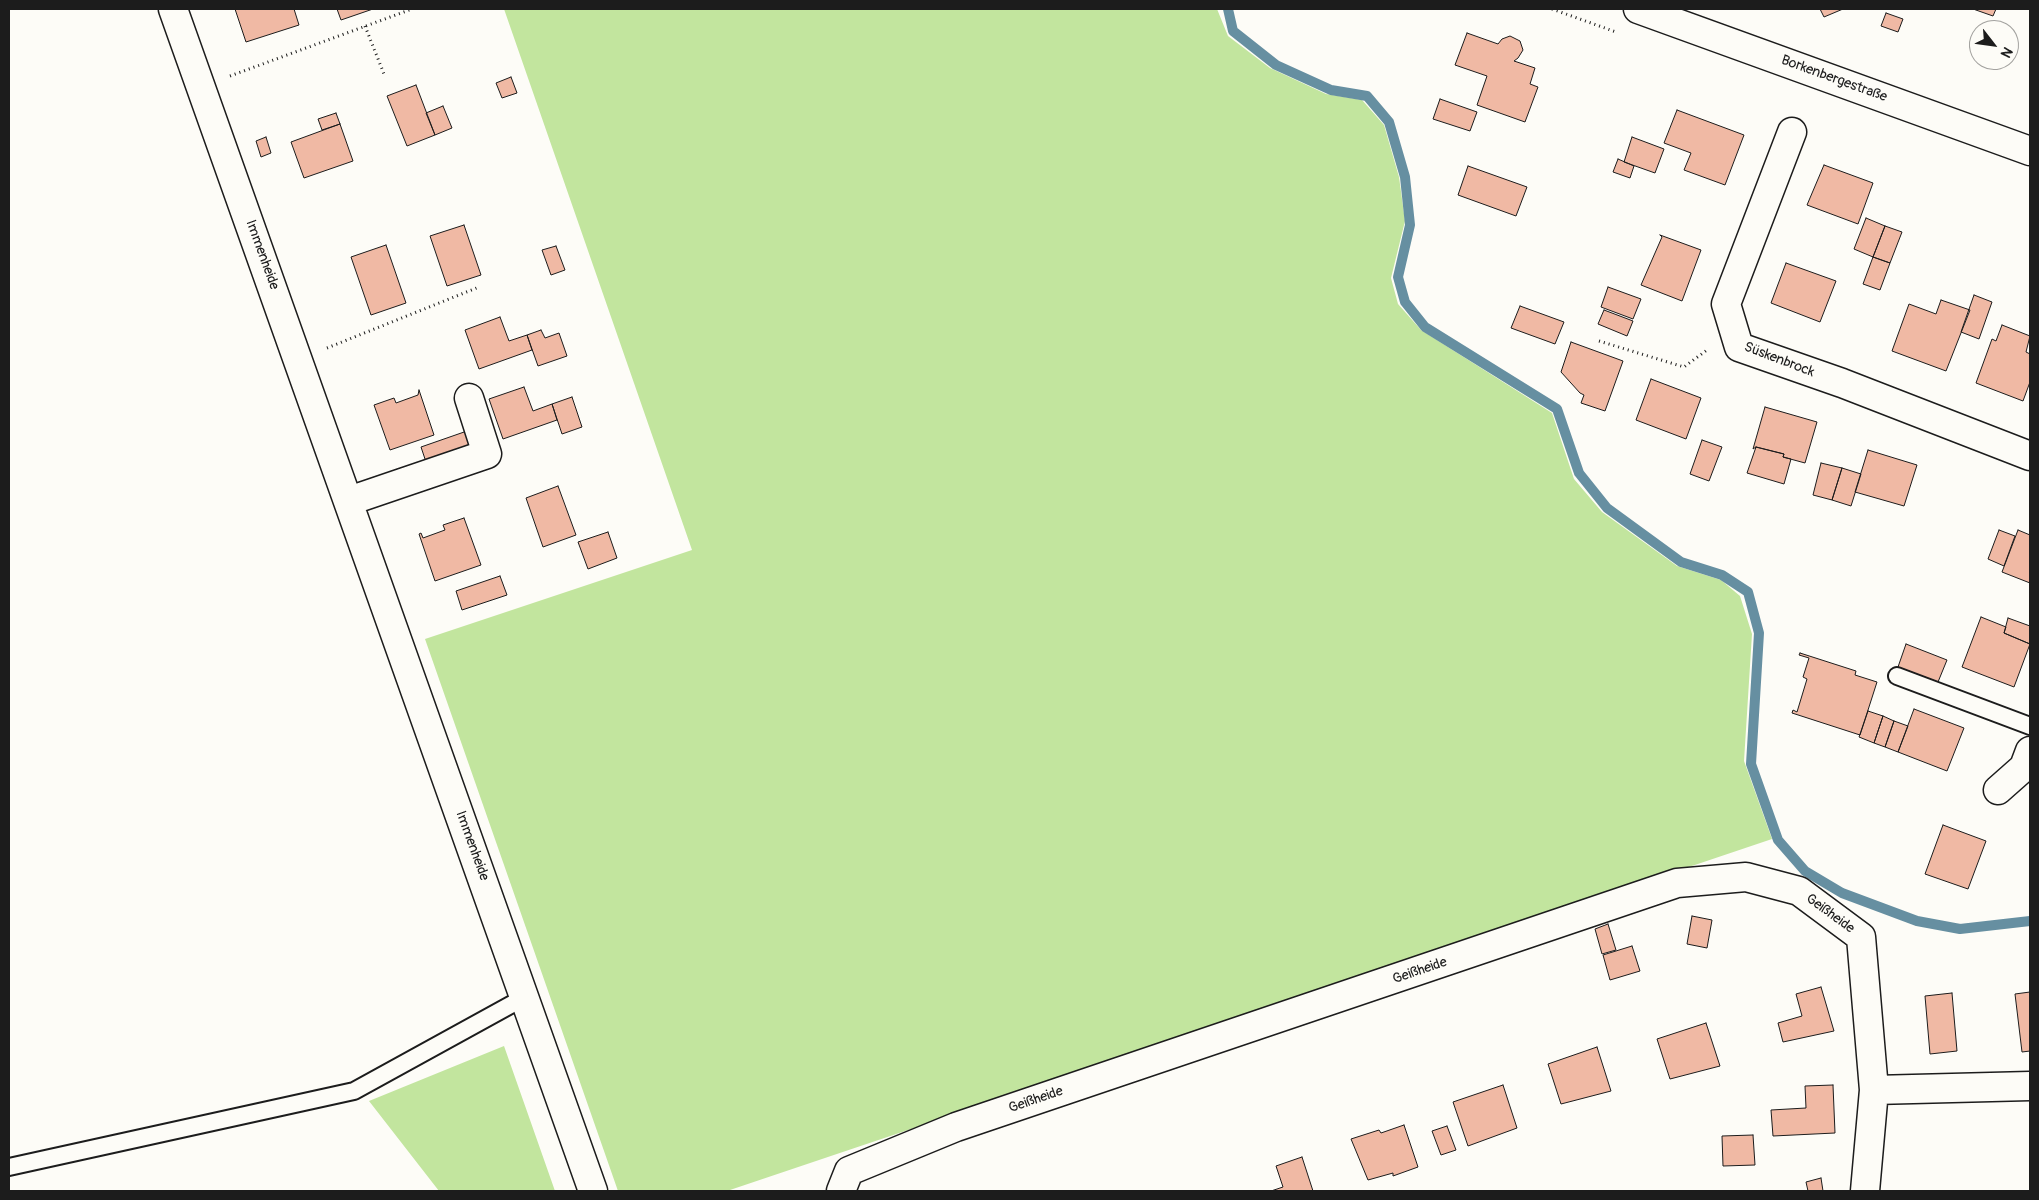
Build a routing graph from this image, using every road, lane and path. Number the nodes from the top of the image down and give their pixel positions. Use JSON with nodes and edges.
{"nodes":[{"id":1,"x":173,"y":9,"type":"edge"},
{"id":2,"x":412,"y":9,"type":"edge"},
{"id":3,"x":1638,"y":9,"type":"edge"},
{"id":4,"x":365,"y":26,"type":"junction"},
{"id":5,"x":384,"y":74,"type":"dead end"},
{"id":6,"x":201,"y":86,"type":"junction"},
{"id":7,"x":1792,"y":132,"type":"dead end"},
{"id":8,"x":2030,"y":151,"type":"edge"},
{"id":9,"x":479,"y":287,"type":"dead end"},
{"id":10,"x":1734,"y":330,"type":"junction"},
{"id":11,"x":1599,"y":341,"type":"dead end"},
{"id":12,"x":299,"y":360,"type":"junction"},
{"id":13,"x":469,"y":398,"type":"dead end"},
{"id":14,"x":2030,"y":456,"type":"edge"},
{"id":15,"x":349,"y":501,"type":"junction"},
{"id":16,"x":1897,"y":676,"type":"dead end"},
{"id":17,"x":2030,"y":726,"type":"edge"},
{"id":18,"x":2030,"y":751,"type":"edge"},
{"id":19,"x":1998,"y":790,"type":"dead end"},
{"id":20,"x":525,"y":997,"type":"junction"},
{"id":21,"x":2030,"y":1086,"type":"edge"},
{"id":22,"x":1874,"y":1090,"type":"junction"},
{"id":23,"x":9,"y":1167,"type":"edge"},
{"id":24,"x":593,"y":1191,"type":"edge"},
{"id":25,"x":841,"y":1191,"type":"edge"},
{"id":26,"x":1865,"y":1191,"type":"edge"}],
"edges":[{"from":1,"to":6,"type":"street","name":"Immenheide"},
{"from":2,"to":4,"type":"path"},
{"from":3,"to":8,"type":"street","name":"Borkenbergestraße"},
{"from":4,"to":5,"type":"path"},
{"from":4,"to":6,"type":"path"},
{"from":6,"to":12,"type":"street","name":"Immenheide"},
{"from":7,"to":10,"type":"street","name":"Süskenbrock"},
{"from":9,"to":12,"type":"path"},
{"from":10,"to":11,"type":"path"},
{"from":10,"to":14,"type":"street","name":"Süskenbrock"},
{"from":12,"to":15,"type":"street","name":"Immenheide"},
{"from":13,"to":15,"type":"street"},
{"from":15,"to":20,"type":"street","name":"Immenheide"},
{"from":16,"to":17,"type":"lane"},
{"from":18,"to":19,"type":"street"},
{"from":20,"to":23,"type":"lane"},
{"from":20,"to":24,"type":"street","name":"Immenheide"},
{"from":21,"to":22,"type":"street"},
{"from":22,"to":25,"type":"street","name":"Geißheide"},
{"from":22,"to":26,"type":"street","name":"Geißheide"}]}
